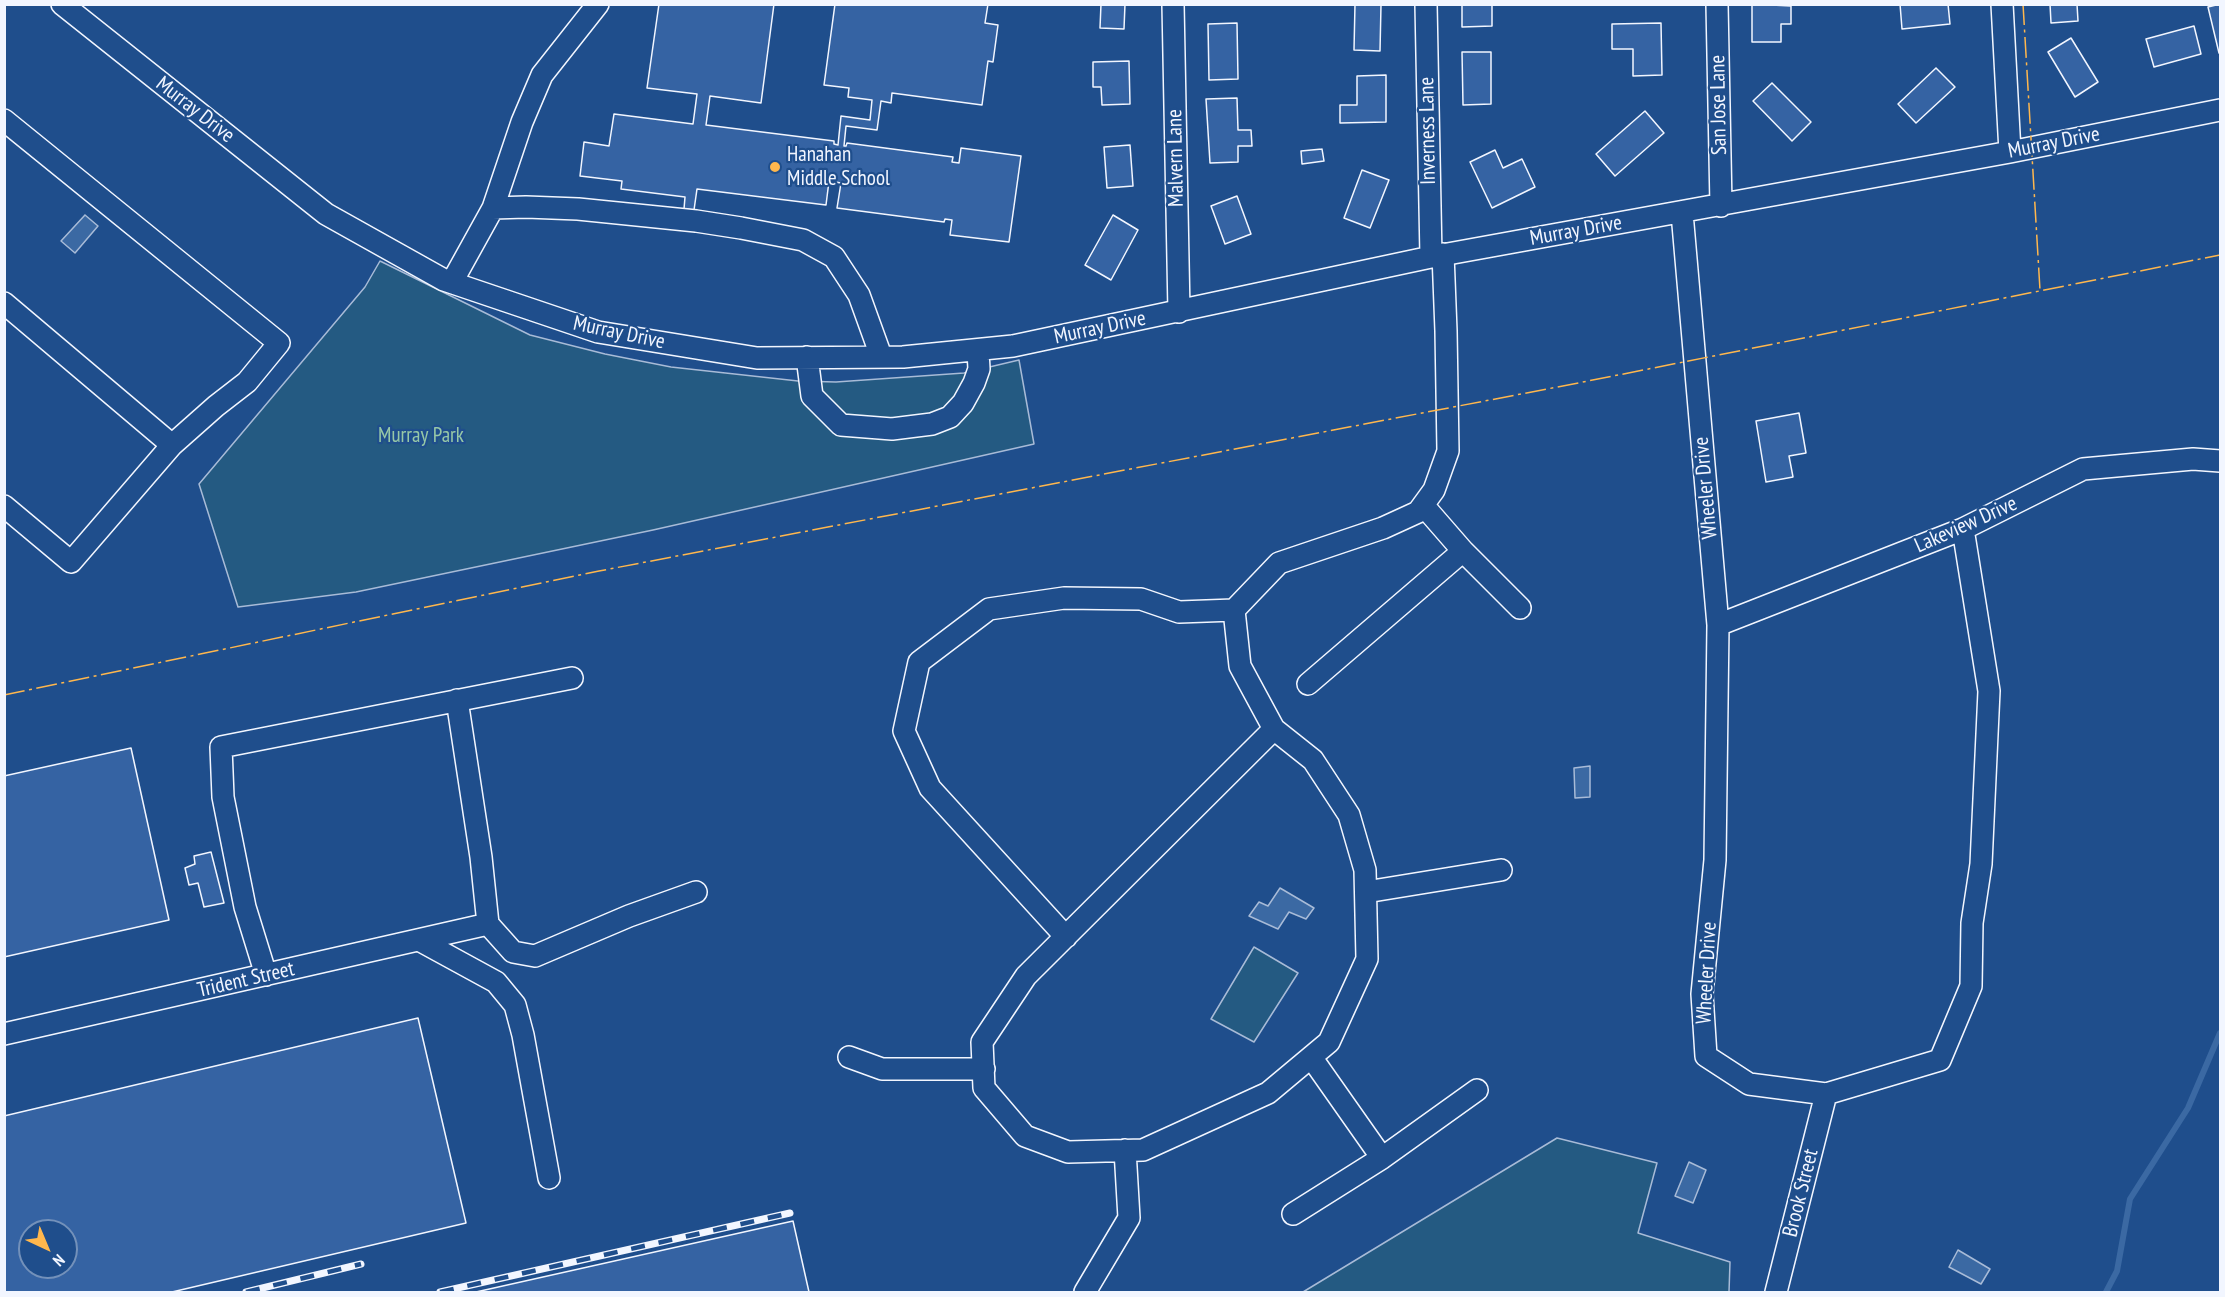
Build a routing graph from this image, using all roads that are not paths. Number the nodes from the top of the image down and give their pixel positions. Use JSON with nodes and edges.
{"nodes":[{"id":1,"x":62,"y":4,"type":"edge"},
{"id":2,"x":598,"y":4,"type":"edge"},
{"id":3,"x":1173,"y":4,"type":"edge"},
{"id":4,"x":1426,"y":4,"type":"edge"},
{"id":5,"x":1717,"y":4,"type":"edge"},
{"id":6,"x":2002,"y":4,"type":"edge"},
{"id":7,"x":2220,"y":110,"type":"edge"},
{"id":8,"x":4,"y":120,"type":"edge"},
{"id":9,"x":2010,"y":152,"type":"junction"},
{"id":10,"x":1721,"y":206,"type":"junction"},
{"id":11,"x":493,"y":208,"type":"junction"},
{"id":12,"x":1682,"y":213,"type":"junction"},
{"id":13,"x":1437,"y":256,"type":"junction"},
{"id":14,"x":452,"y":282,"type":"junction"},
{"id":15,"x":4,"y":303,"type":"edge"},
{"id":16,"x":1179,"y":312,"type":"junction"},
{"id":17,"x":978,"y":351,"type":"junction"},
{"id":18,"x":807,"y":357,"type":"junction"},
{"id":19,"x":881,"y":357,"type":"junction"},
{"id":20,"x":172,"y":445,"type":"junction"},
{"id":21,"x":2220,"y":460,"type":"edge"},
{"id":22,"x":1423,"y":505,"type":"junction"},
{"id":23,"x":4,"y":506,"type":"edge"},
{"id":24,"x":1963,"y":529,"type":"junction"},
{"id":25,"x":1462,"y":551,"type":"junction"},
{"id":26,"x":1520,"y":608,"type":"dead end"},
{"id":27,"x":1234,"y":610,"type":"junction"},
{"id":28,"x":1718,"y":626,"type":"junction"},
{"id":29,"x":572,"y":678,"type":"dead end"},
{"id":30,"x":1308,"y":684,"type":"dead end"},
{"id":31,"x":457,"y":700,"type":"junction"},
{"id":32,"x":1274,"y":729,"type":"junction"},
{"id":33,"x":1501,"y":870,"type":"dead end"},
{"id":34,"x":696,"y":892,"type":"dead end"},
{"id":35,"x":1365,"y":892,"type":"junction"},
{"id":36,"x":488,"y":924,"type":"junction"},
{"id":37,"x":1065,"y":937,"type":"junction"},
{"id":38,"x":419,"y":940,"type":"junction"},
{"id":39,"x":266,"y":975,"type":"junction"},
{"id":40,"x":4,"y":1034,"type":"edge"},
{"id":41,"x":849,"y":1057,"type":"dead end"},
{"id":42,"x":1311,"y":1057,"type":"junction"},
{"id":43,"x":984,"y":1069,"type":"junction"},
{"id":44,"x":1477,"y":1090,"type":"dead end"},
{"id":45,"x":1826,"y":1094,"type":"junction"},
{"id":46,"x":1125,"y":1150,"type":"junction"},
{"id":47,"x":1382,"y":1158,"type":"junction"},
{"id":48,"x":549,"y":1178,"type":"dead end"},
{"id":49,"x":1293,"y":1214,"type":"dead end"},
{"id":50,"x":1085,"y":1293,"type":"edge"},
{"id":51,"x":1776,"y":1293,"type":"edge"}],
"edges":[{"from":1,"to":14,"type":"street","name":"Murray Drive"},
{"from":2,"to":11,"type":"street"},
{"from":3,"to":16,"type":"street","name":"Malvern Lane"},
{"from":4,"to":13,"type":"street","name":"Inverness Lane"},
{"from":5,"to":10,"type":"street","name":"San Jose Lane"},
{"from":6,"to":9,"type":"street"},
{"from":7,"to":9,"type":"street","name":"Murray Drive"},
{"from":8,"to":20,"type":"street"},
{"from":9,"to":10,"type":"street","name":"Murray Drive"},
{"from":10,"to":12,"type":"street","name":"Murray Drive"},
{"from":11,"to":14,"type":"street"},
{"from":11,"to":19,"type":"street"},
{"from":12,"to":13,"type":"street","name":"Murray Drive"},
{"from":12,"to":28,"type":"street","name":"Wheeler Drive"},
{"from":13,"to":16,"type":"street","name":"Murray Drive"},
{"from":13,"to":22,"type":"street","name":"Inverness Lane"},
{"from":14,"to":18,"type":"street","name":"Murray Drive"},
{"from":15,"to":20,"type":"street"},
{"from":16,"to":17,"type":"street","name":"Murray Drive"},
{"from":17,"to":18,"type":"street"},
{"from":17,"to":19,"type":"street","name":"Murray Drive"},
{"from":18,"to":19,"type":"street","name":"Murray Drive"},
{"from":20,"to":23,"type":"street"},
{"from":21,"to":24,"type":"street","name":"Lakeview Drive"},
{"from":22,"to":25,"type":"street"},
{"from":22,"to":27,"type":"street"},
{"from":24,"to":28,"type":"street","name":"Lakeview Drive"},
{"from":24,"to":45,"type":"street","name":"Wheeler Drive"},
{"from":25,"to":26,"type":"street"},
{"from":25,"to":30,"type":"street"},
{"from":27,"to":32,"type":"street"},
{"from":27,"to":37,"type":"street"},
{"from":28,"to":45,"type":"street","name":"Wheeler Drive"},
{"from":29,"to":31,"type":"street"},
{"from":31,"to":36,"type":"street"},
{"from":31,"to":39,"type":"street"},
{"from":32,"to":35,"type":"street"},
{"from":32,"to":37,"type":"street"},
{"from":33,"to":35,"type":"street"},
{"from":34,"to":36,"type":"street"},
{"from":35,"to":42,"type":"street"},
{"from":36,"to":38,"type":"street","name":"Trident Street"},
{"from":37,"to":43,"type":"street"},
{"from":38,"to":39,"type":"street","name":"Trident Street"},
{"from":38,"to":48,"type":"street"},
{"from":39,"to":40,"type":"street","name":"Trident Street"},
{"from":41,"to":43,"type":"street"},
{"from":42,"to":46,"type":"street"},
{"from":42,"to":47,"type":"street"},
{"from":43,"to":46,"type":"street"},
{"from":44,"to":47,"type":"street"},
{"from":45,"to":51,"type":"street","name":"Brook Street"},
{"from":46,"to":50,"type":"street"},
{"from":47,"to":49,"type":"street"}]}
